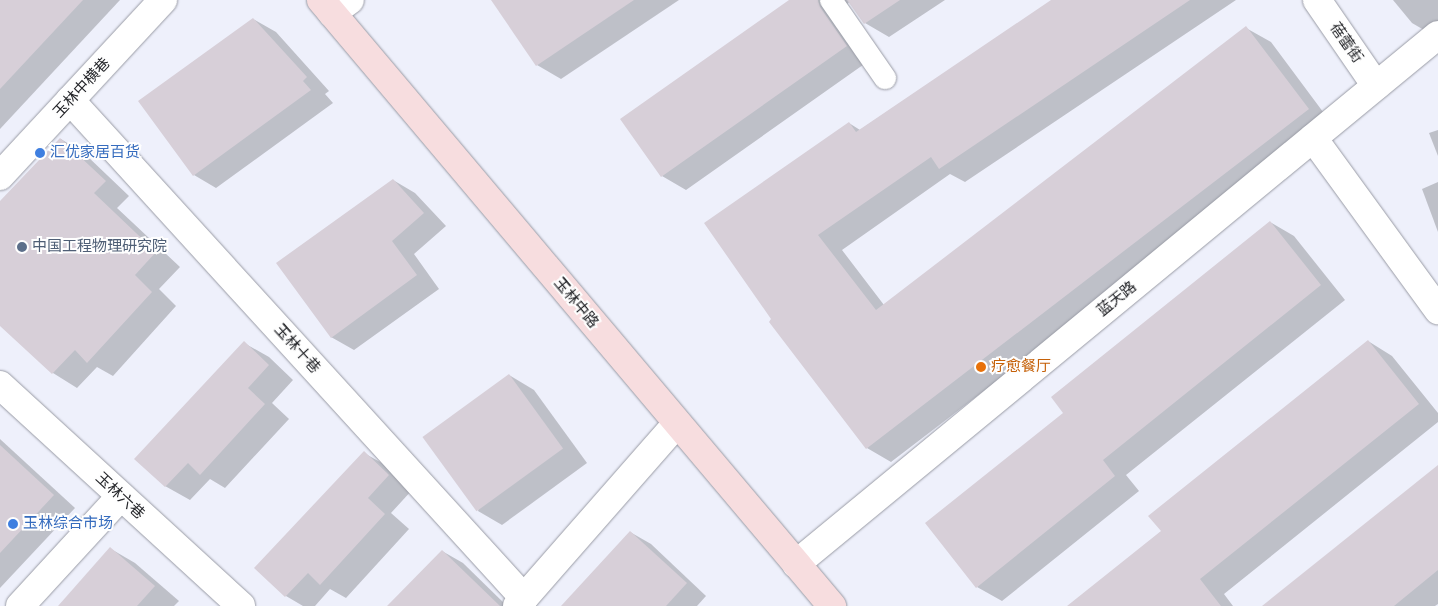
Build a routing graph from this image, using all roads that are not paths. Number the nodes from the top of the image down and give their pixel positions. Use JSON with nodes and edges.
{"nodes":[{"id":1,"x":163,"y":0,"type":"edge"},
{"id":2,"x":831,"y":0,"type":"edge"},
{"id":3,"x":1316,"y":0,"type":"edge"},
{"id":4,"x":335,"y":4,"type":"edge"},
{"id":5,"x":1438,"y":35,"type":"edge"},
{"id":6,"x":885,"y":78,"type":"dead end"},
{"id":7,"x":1376,"y":86,"type":"junction"},
{"id":8,"x":70,"y":100,"type":"junction"},
{"id":9,"x":1313,"y":138,"type":"junction"},
{"id":10,"x":0,"y":176,"type":"edge"},
{"id":11,"x":1438,"y":310,"type":"edge"},
{"id":12,"x":0,"y":385,"type":"edge"},
{"id":13,"x":677,"y":423,"type":"junction"},
{"id":14,"x":121,"y":496,"type":"junction"},
{"id":15,"x":796,"y":564,"type":"junction"},
{"id":16,"x":521,"y":602,"type":"edge"},
{"id":17,"x":20,"y":606,"type":"edge"},
{"id":18,"x":241,"y":606,"type":"edge"},
{"id":19,"x":832,"y":606,"type":"edge"}],
"edges":[{"from":1,"to":8,"type":"street","name":"玉林中横巷"},
{"from":2,"to":6,"type":"lane"},
{"from":3,"to":7,"type":"street","name":"蓓蕾街"},
{"from":4,"to":13,"type":"main road","name":"玉林中路"},
{"from":5,"to":7,"type":"street","name":"蓝天路"},
{"from":7,"to":9,"type":"street","name":"蓝天路"},
{"from":8,"to":10,"type":"street","name":"玉林中横巷"},
{"from":8,"to":16,"type":"street","name":"玉林十巷"},
{"from":9,"to":11,"type":"street"},
{"from":9,"to":15,"type":"street","name":"蓝天路"},
{"from":12,"to":14,"type":"street","name":"玉林六巷"},
{"from":13,"to":15,"type":"main road","name":"玉林中路"},
{"from":13,"to":16,"type":"street"},
{"from":14,"to":17,"type":"street"},
{"from":14,"to":18,"type":"street","name":"玉林六巷"},
{"from":15,"to":19,"type":"main road","name":"玉林中路"}]}
